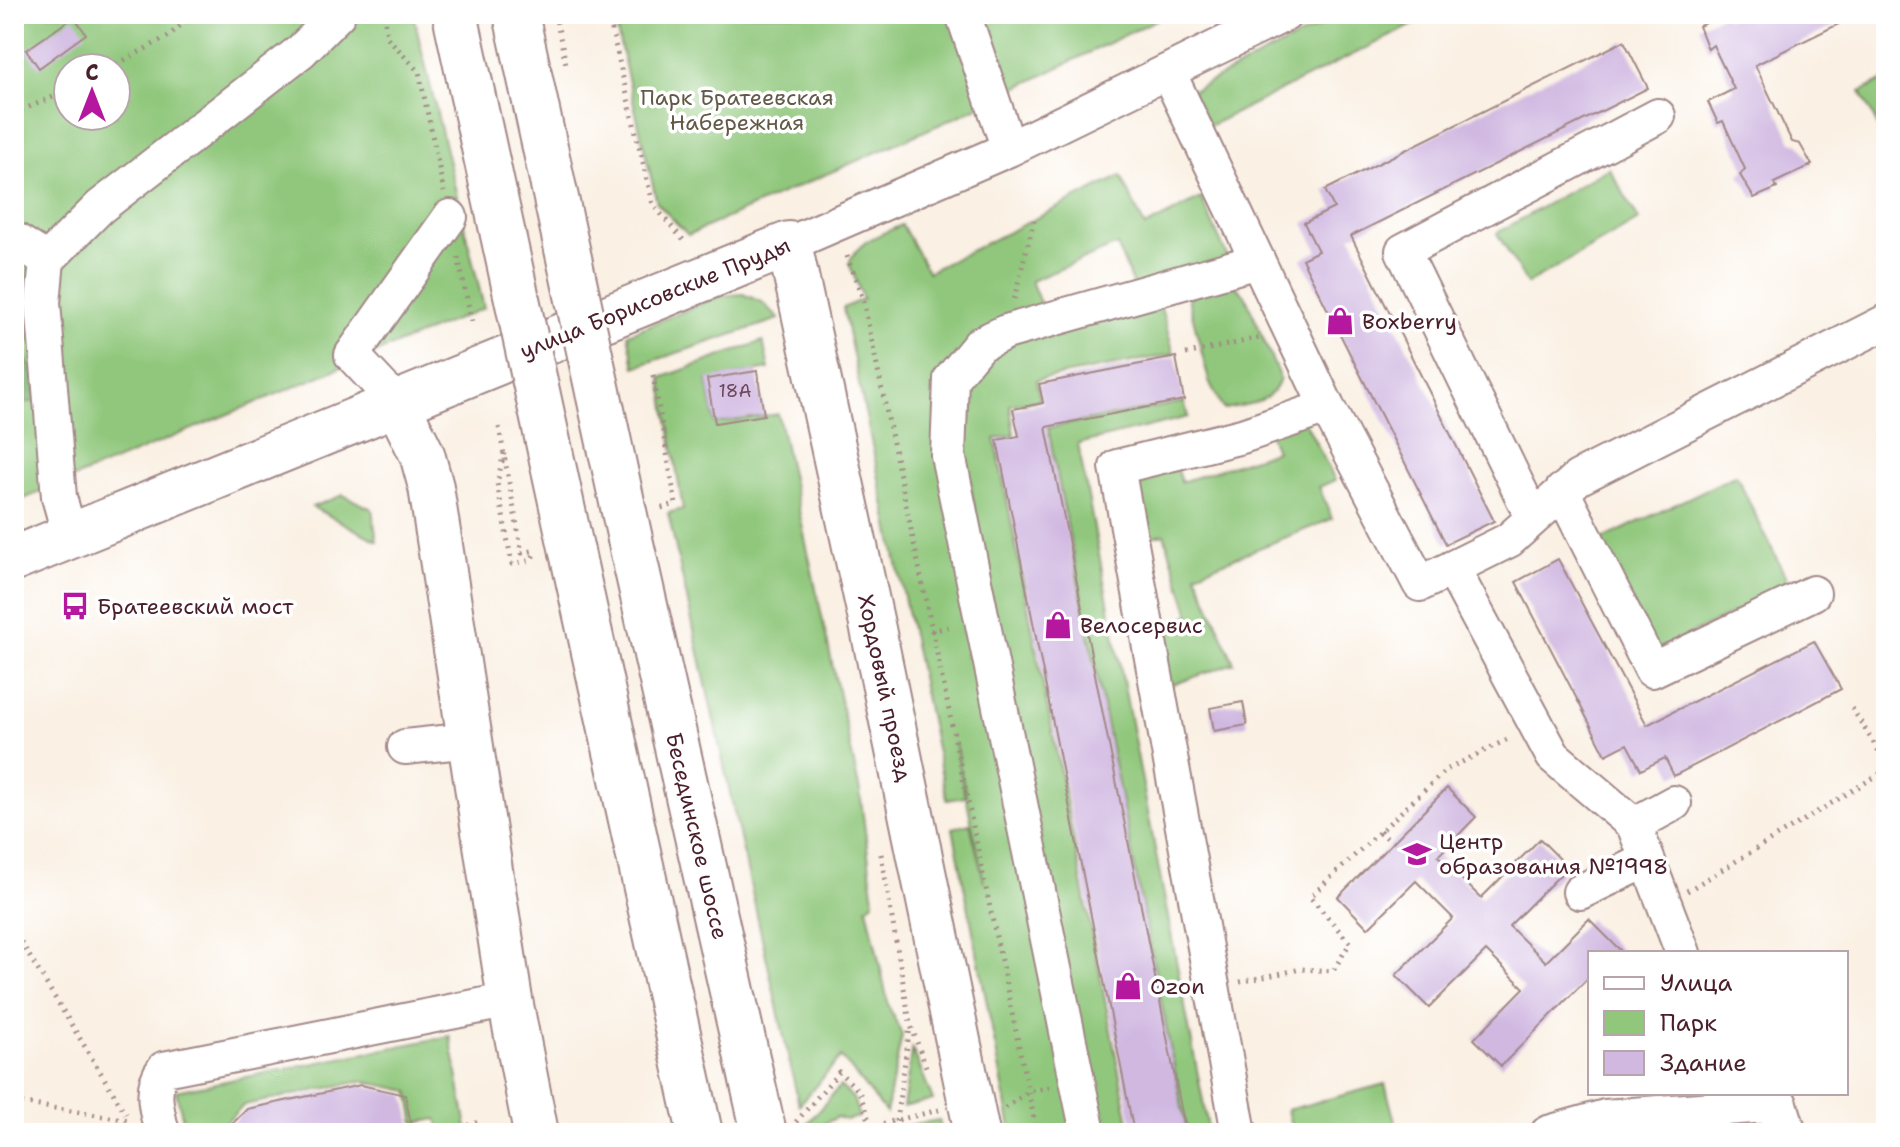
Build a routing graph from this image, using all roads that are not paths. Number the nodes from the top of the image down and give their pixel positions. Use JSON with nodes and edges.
{"nodes":[{"id":1,"x":338,"y":14,"type":"edge"},
{"id":2,"x":455,"y":14,"type":"edge"},
{"id":3,"x":516,"y":14,"type":"edge"},
{"id":4,"x":963,"y":14,"type":"edge"},
{"id":5,"x":1285,"y":14,"type":"edge"},
{"id":6,"x":1168,"y":72,"type":"junction"},
{"id":7,"x":1658,"y":116,"type":"dead end"},
{"id":8,"x":1009,"y":149,"type":"junction"},
{"id":9,"x":450,"y":217,"type":"road end"},
{"id":10,"x":14,"y":239,"type":"edge"},
{"id":11,"x":789,"y":244,"type":"junction"},
{"id":12,"x":47,"y":260,"type":"junction"},
{"id":13,"x":1258,"y":261,"type":"junction"},
{"id":14,"x":1886,"y":322,"type":"edge"},
{"id":15,"x":397,"y":403,"type":"junction"},
{"id":16,"x":1327,"y":407,"type":"junction"},
{"id":17,"x":1562,"y":491,"type":"junction"},
{"id":18,"x":1533,"y":518,"type":"junction"},
{"id":19,"x":70,"y":536,"type":"junction"},
{"id":20,"x":14,"y":559,"type":"edge"},
{"id":21,"x":1452,"y":568,"type":"junction"},
{"id":22,"x":1813,"y":593,"type":"dead end"},
{"id":23,"x":470,"y":740,"type":"junction"},
{"id":24,"x":405,"y":747,"type":"dead end"},
{"id":25,"x":1674,"y":803,"type":"dead end"},
{"id":26,"x":1634,"y":825,"type":"junction"},
{"id":27,"x":1647,"y":860,"type":"junction"},
{"id":28,"x":1580,"y":892,"type":"dead end"},
{"id":29,"x":1682,"y":951,"type":"edge"},
{"id":30,"x":510,"y":1000,"type":"junction"},
{"id":31,"x":1780,"y":1110,"type":"edge"},
{"id":32,"x":779,"y":1128,"type":"edge"},
{"id":33,"x":162,"y":1133,"type":"edge"},
{"id":34,"x":536,"y":1133,"type":"edge"},
{"id":35,"x":700,"y":1133,"type":"edge"},
{"id":36,"x":977,"y":1133,"type":"edge"},
{"id":37,"x":1088,"y":1133,"type":"edge"},
{"id":38,"x":1239,"y":1133,"type":"edge"},
{"id":39,"x":1548,"y":1133,"type":"edge"}],
"edges":[{"from":1,"to":12,"type":"street"},
{"from":2,"to":35,"type":"main road","bridge":true},
{"from":3,"to":32,"type":"main road","name":"Бесединское шоссе","bridge":true},
{"from":4,"to":8,"type":"street"},
{"from":5,"to":6,"type":"street","name":"улица Борисовские Пруды"},
{"from":6,"to":8,"type":"street","name":"улица Борисовские Пруды"},
{"from":6,"to":13,"type":"street"},
{"from":7,"to":18,"type":"street"},
{"from":8,"to":11,"type":"street","name":"улица Борисовские Пруды"},
{"from":9,"to":15,"type":"street"},
{"from":10,"to":12,"type":"street"},
{"from":11,"to":15,"type":"main road","name":"улица Борисовские Пруды"},
{"from":11,"to":36,"type":"main road","name":"Хордовый проезд"},
{"from":12,"to":19,"type":"street"},
{"from":13,"to":16,"type":"street"},
{"from":13,"to":37,"type":"street"},
{"from":14,"to":17,"type":"street"},
{"from":15,"to":19,"type":"main road","name":"улица Борисовские Пруды"},
{"from":15,"to":23,"type":"main road"},
{"from":16,"to":21,"type":"street"},
{"from":16,"to":38,"type":"street"},
{"from":17,"to":18,"type":"street"},
{"from":17,"to":22,"type":"street"},
{"from":18,"to":21,"type":"street"},
{"from":19,"to":20,"type":"main road","name":"улица Борисовские Пруды"},
{"from":21,"to":26,"type":"street"},
{"from":23,"to":24,"type":"street"},
{"from":23,"to":30,"type":"main road"},
{"from":25,"to":26,"type":"street"},
{"from":26,"to":27,"type":"street"},
{"from":27,"to":28,"type":"street"},
{"from":27,"to":29,"type":"street"},
{"from":30,"to":33,"type":"street"},
{"from":30,"to":34,"type":"main road"},
{"from":31,"to":39,"type":"street"}]}
